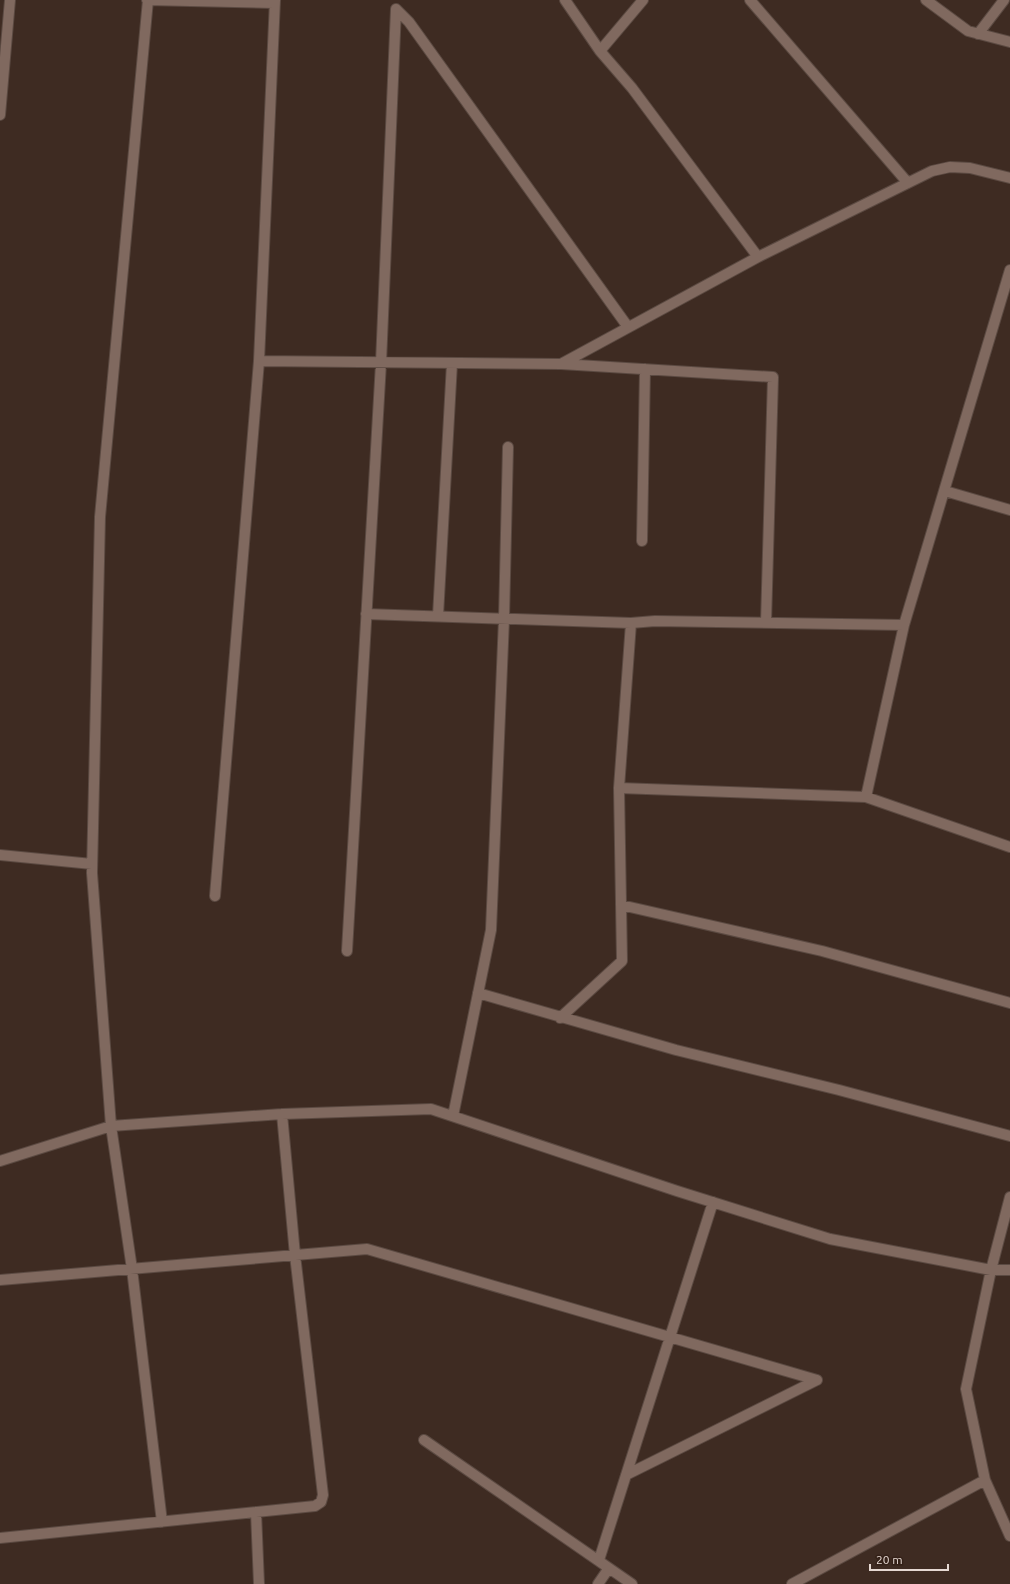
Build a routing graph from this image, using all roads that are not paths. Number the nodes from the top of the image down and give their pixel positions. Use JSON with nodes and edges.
{"nodes":[{"id":1,"x":10,"y":0,"type":"edge"},
{"id":2,"x":148,"y":0,"type":"edge"},
{"id":3,"x":565,"y":0,"type":"edge"},
{"id":4,"x":643,"y":0,"type":"edge"},
{"id":5,"x":750,"y":0,"type":"edge"},
{"id":6,"x":926,"y":0,"type":"edge"},
{"id":7,"x":1004,"y":0,"type":"edge"},
{"id":8,"x":275,"y":2,"type":"edge"},
{"id":9,"x":978,"y":34,"type":"junction"},
{"id":10,"x":1010,"y":42,"type":"edge"},
{"id":11,"x":600,"y":50,"type":"junction"},
{"id":12,"x":0,"y":116,"type":"edge"},
{"id":13,"x":1010,"y":178,"type":"edge"},
{"id":14,"x":908,"y":183,"type":"junction"},
{"id":15,"x":758,"y":257,"type":"junction"},
{"id":16,"x":1010,"y":270,"type":"edge"},
{"id":17,"x":628,"y":327,"type":"junction"},
{"id":18,"x":259,"y":361,"type":"junction"},
{"id":19,"x":381,"y":363,"type":"junction"},
{"id":20,"x":452,"y":363,"type":"junction"},
{"id":21,"x":561,"y":364,"type":"junction"},
{"id":22,"x":644,"y":369,"type":"junction"},
{"id":23,"x":508,"y":448,"type":"dead end"},
{"id":24,"x":945,"y":491,"type":"junction"},
{"id":25,"x":1010,"y":510,"type":"edge"},
{"id":26,"x":642,"y":541,"type":"dead end"},
{"id":27,"x":366,"y":614,"type":"junction"},
{"id":28,"x":438,"y":616,"type":"junction"},
{"id":29,"x":504,"y":619,"type":"junction"},
{"id":30,"x":631,"y":623,"type":"junction"},
{"id":31,"x":766,"y":623,"type":"junction"},
{"id":32,"x":904,"y":625,"type":"junction"},
{"id":33,"x":619,"y":788,"type":"junction"},
{"id":34,"x":866,"y":797,"type":"junction"},
{"id":35,"x":1010,"y":847,"type":"edge"},
{"id":36,"x":0,"y":855,"type":"edge"},
{"id":37,"x":92,"y":864,"type":"junction"},
{"id":38,"x":216,"y":896,"type":"dead end"},
{"id":39,"x":621,"y":905,"type":"junction"},
{"id":40,"x":347,"y":951,"type":"dead end"},
{"id":41,"x":478,"y":993,"type":"junction"},
{"id":42,"x":1010,"y":1003,"type":"edge"},
{"id":43,"x":560,"y":1018,"type":"junction"},
{"id":44,"x":282,"y":1114,"type":"junction"},
{"id":45,"x":453,"y":1116,"type":"junction"},
{"id":46,"x":111,"y":1126,"type":"junction"},
{"id":47,"x":1010,"y":1136,"type":"edge"},
{"id":48,"x":0,"y":1161,"type":"edge"},
{"id":49,"x":1010,"y":1197,"type":"edge"},
{"id":50,"x":713,"y":1202,"type":"junction"},
{"id":51,"x":295,"y":1255,"type":"junction"},
{"id":52,"x":132,"y":1269,"type":"junction"},
{"id":53,"x":991,"y":1270,"type":"junction"},
{"id":54,"x":1010,"y":1270,"type":"edge"},
{"id":55,"x":0,"y":1280,"type":"edge"},
{"id":56,"x":671,"y":1337,"type":"junction"},
{"id":57,"x":424,"y":1440,"type":"dead end"},
{"id":58,"x":626,"y":1475,"type":"junction"},
{"id":59,"x":985,"y":1480,"type":"junction"},
{"id":60,"x":256,"y":1512,"type":"junction"},
{"id":61,"x":162,"y":1522,"type":"junction"},
{"id":62,"x":1010,"y":1536,"type":"edge"},
{"id":63,"x":0,"y":1538,"type":"edge"},
{"id":64,"x":599,"y":1560,"type":"junction"},
{"id":65,"x":609,"y":1568,"type":"junction"},
{"id":66,"x":259,"y":1584,"type":"edge"},
{"id":67,"x":598,"y":1584,"type":"edge"},
{"id":68,"x":632,"y":1584,"type":"edge"},
{"id":69,"x":792,"y":1584,"type":"edge"}],
"edges":[{"from":1,"to":12,"type":"street"},
{"from":2,"to":8,"type":"street"},
{"from":2,"to":37,"type":"street"},
{"from":3,"to":11,"type":"street"},
{"from":4,"to":11,"type":"street"},
{"from":5,"to":14,"type":"street"},
{"from":6,"to":9,"type":"street"},
{"from":7,"to":9,"type":"street"},
{"from":8,"to":18,"type":"street"},
{"from":9,"to":10,"type":"street"},
{"from":11,"to":15,"type":"street"},
{"from":13,"to":14,"type":"street"},
{"from":14,"to":15,"type":"street"},
{"from":15,"to":17,"type":"street"},
{"from":16,"to":24,"type":"street"},
{"from":17,"to":19,"type":"street"},
{"from":17,"to":21,"type":"street"},
{"from":18,"to":19,"type":"street"},
{"from":18,"to":38,"type":"street"},
{"from":19,"to":20,"type":"street"},
{"from":19,"to":27,"type":"street"},
{"from":20,"to":21,"type":"street"},
{"from":20,"to":28,"type":"street"},
{"from":21,"to":22,"type":"street"},
{"from":22,"to":26,"type":"street"},
{"from":22,"to":31,"type":"street"},
{"from":23,"to":29,"type":"street"},
{"from":24,"to":25,"type":"street"},
{"from":24,"to":32,"type":"street"},
{"from":27,"to":28,"type":"street"},
{"from":27,"to":40,"type":"street"},
{"from":28,"to":29,"type":"street"},
{"from":29,"to":30,"type":"street"},
{"from":29,"to":41,"type":"street"},
{"from":30,"to":31,"type":"street"},
{"from":30,"to":33,"type":"street"},
{"from":31,"to":32,"type":"street"},
{"from":32,"to":34,"type":"street"},
{"from":33,"to":34,"type":"street"},
{"from":33,"to":39,"type":"street"},
{"from":34,"to":35,"type":"street"},
{"from":36,"to":37,"type":"street"},
{"from":37,"to":46,"type":"street"},
{"from":39,"to":42,"type":"street"},
{"from":39,"to":43,"type":"street"},
{"from":41,"to":43,"type":"street"},
{"from":41,"to":45,"type":"street"},
{"from":43,"to":47,"type":"street"},
{"from":44,"to":45,"type":"street"},
{"from":44,"to":46,"type":"street"},
{"from":44,"to":51,"type":"street"},
{"from":45,"to":50,"type":"street"},
{"from":46,"to":48,"type":"street"},
{"from":46,"to":52,"type":"street"},
{"from":49,"to":53,"type":"street"},
{"from":50,"to":53,"type":"street"},
{"from":50,"to":56,"type":"street"},
{"from":51,"to":52,"type":"street"},
{"from":51,"to":56,"type":"street"},
{"from":51,"to":60,"type":"street"},
{"from":52,"to":55,"type":"street"},
{"from":52,"to":61,"type":"street"},
{"from":53,"to":54,"type":"street"},
{"from":53,"to":59,"type":"street"},
{"from":56,"to":58,"type":"street"},
{"from":56,"to":58,"type":"street"},
{"from":57,"to":64,"type":"street"},
{"from":58,"to":64,"type":"street"},
{"from":59,"to":62,"type":"street"},
{"from":59,"to":69,"type":"street"},
{"from":60,"to":61,"type":"street"},
{"from":60,"to":66,"type":"street"},
{"from":61,"to":63,"type":"street"},
{"from":64,"to":65,"type":"street"},
{"from":65,"to":67,"type":"street"},
{"from":65,"to":68,"type":"street"}]}
